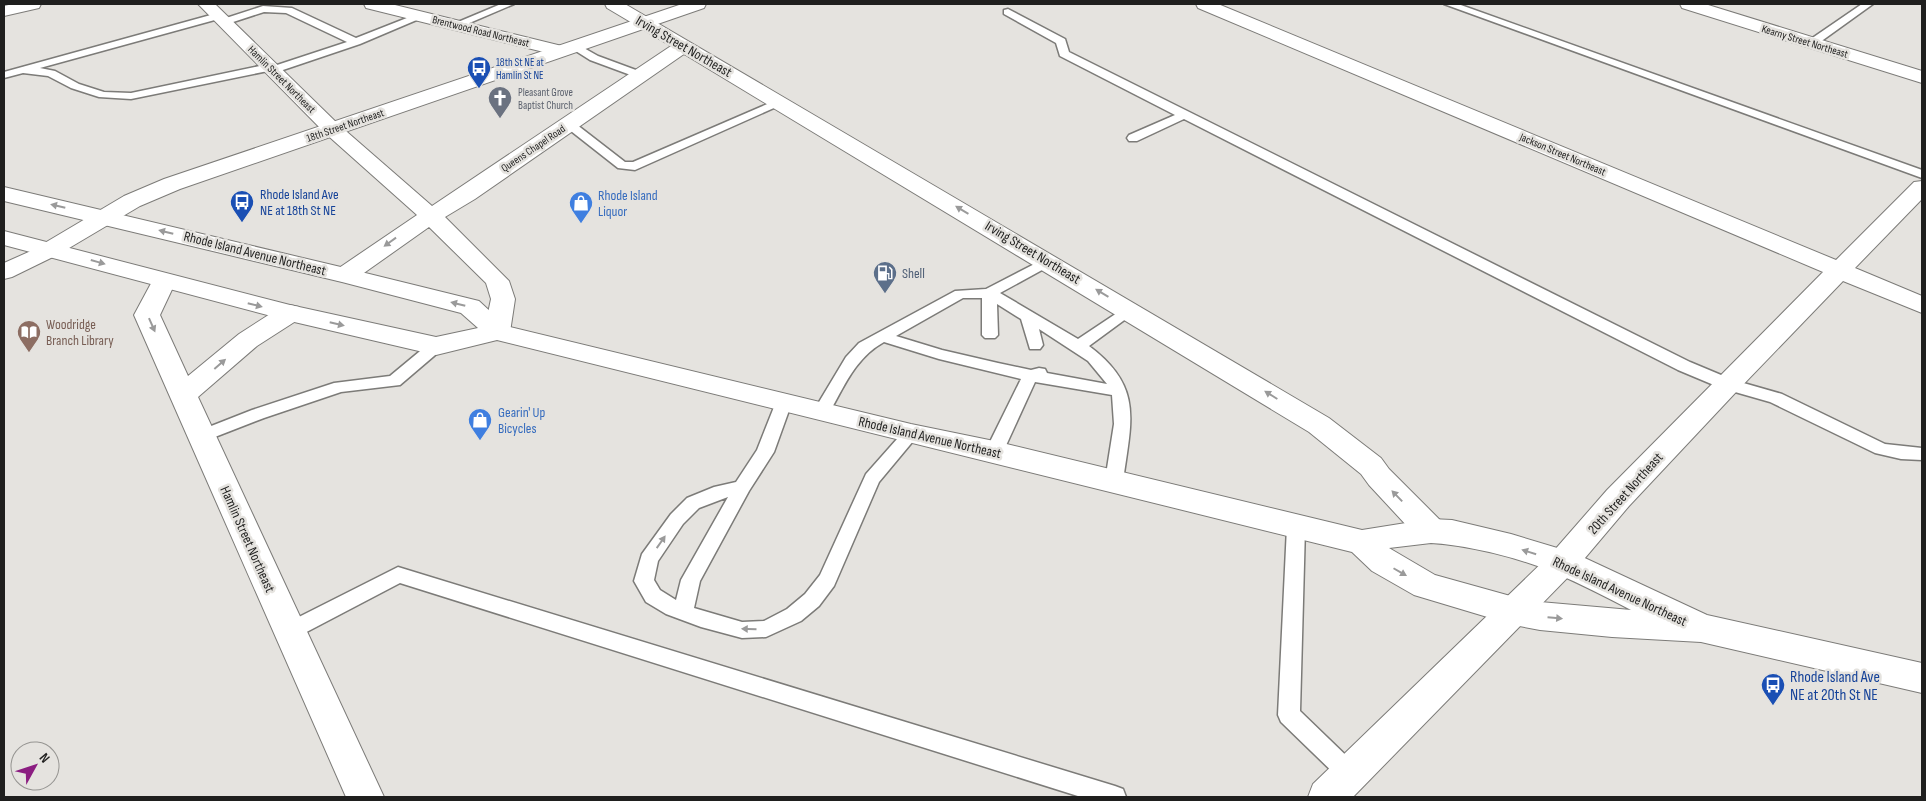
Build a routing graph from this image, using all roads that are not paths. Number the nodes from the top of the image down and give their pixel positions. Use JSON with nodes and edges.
{"nodes":[{"id":1,"x":33,"y":4,"type":"edge"},
{"id":2,"x":372,"y":4,"type":"edge"},
{"id":3,"x":509,"y":4,"type":"edge"},
{"id":4,"x":613,"y":4,"type":"edge"},
{"id":5,"x":698,"y":4,"type":"edge"},
{"id":6,"x":1204,"y":4,"type":"edge"},
{"id":7,"x":1449,"y":4,"type":"edge"},
{"id":8,"x":1688,"y":4,"type":"edge"},
{"id":9,"x":1868,"y":4,"type":"edge"},
{"id":10,"x":4,"y":11,"type":"edge"},
{"id":11,"x":1008,"y":12,"type":"dead end"},
{"id":12,"x":216,"y":14,"type":"edge"},
{"id":13,"x":421,"y":16,"type":"junction"},
{"id":14,"x":643,"y":22,"type":"junction"},
{"id":15,"x":456,"y":25,"type":"junction"},
{"id":16,"x":356,"y":42,"type":"junction"},
{"id":17,"x":1812,"y":43,"type":"junction"},
{"id":18,"x":683,"y":46,"type":"junction"},
{"id":19,"x":568,"y":48,"type":"junction"},
{"id":20,"x":271,"y":68,"type":"junction"},
{"id":21,"x":24,"y":70,"type":"junction"},
{"id":22,"x":4,"y":75,"type":"edge"},
{"id":23,"x":640,"y":75,"type":"junction"},
{"id":24,"x":1922,"y":77,"type":"edge"},
{"id":25,"x":779,"y":102,"type":"junction"},
{"id":26,"x":1184,"y":115,"type":"junction"},
{"id":27,"x":568,"y":124,"type":"junction"},
{"id":28,"x":332,"y":129,"type":"junction"},
{"id":29,"x":1133,"y":138,"type":"dead end"},
{"id":30,"x":1922,"y":174,"type":"edge"},
{"id":31,"x":1922,"y":187,"type":"edge"},
{"id":32,"x":4,"y":194,"type":"edge"},
{"id":33,"x":432,"y":216,"type":"junction"},
{"id":34,"x":106,"y":217,"type":"junction"},
{"id":35,"x":4,"y":238,"type":"edge"},
{"id":36,"x":51,"y":249,"type":"junction"},
{"id":37,"x":1048,"y":261,"type":"junction"},
{"id":38,"x":1840,"y":271,"type":"junction"},
{"id":39,"x":4,"y":272,"type":"edge"},
{"id":40,"x":345,"y":275,"type":"junction"},
{"id":41,"x":164,"y":281,"type":"junction"},
{"id":42,"x":989,"y":293,"type":"junction"},
{"id":43,"x":1922,"y":305,"type":"edge"},
{"id":44,"x":1130,"y":310,"type":"junction"},
{"id":45,"x":290,"y":313,"type":"junction"},
{"id":46,"x":1028,"y":317,"type":"junction"},
{"id":47,"x":498,"y":332,"type":"junction"},
{"id":48,"x":990,"y":335,"type":"dead end"},
{"id":49,"x":881,"y":336,"type":"junction"},
{"id":50,"x":1036,"y":345,"type":"dead end"},
{"id":51,"x":1079,"y":345,"type":"junction"},
{"id":52,"x":436,"y":346,"type":"junction"},
{"id":53,"x":1011,"y":366,"type":"dead end"},
{"id":54,"x":1034,"y":374,"type":"junction"},
{"id":55,"x":1727,"y":384,"type":"junction"},
{"id":56,"x":1119,"y":391,"type":"junction"},
{"id":57,"x":183,"y":396,"type":"junction"},
{"id":58,"x":784,"y":402,"type":"junction"},
{"id":59,"x":822,"y":410,"type":"junction"},
{"id":60,"x":911,"y":434,"type":"junction"},
{"id":61,"x":202,"y":436,"type":"junction"},
{"id":62,"x":994,"y":452,"type":"junction"},
{"id":63,"x":1922,"y":454,"type":"edge"},
{"id":64,"x":1114,"y":481,"type":"junction"},
{"id":65,"x":742,"y":487,"type":"junction"},
{"id":66,"x":1296,"y":527,"type":"junction"},
{"id":67,"x":1431,"y":531,"type":"junction"},
{"id":68,"x":1362,"y":542,"type":"junction"},
{"id":69,"x":1563,"y":562,"type":"junction"},
{"id":70,"x":683,"y":611,"type":"junction"},
{"id":71,"x":1514,"y":611,"type":"junction"},
{"id":72,"x":1701,"y":628,"type":"junction"},
{"id":73,"x":290,"y":631,"type":"junction"},
{"id":74,"x":1922,"y":678,"type":"edge"},
{"id":75,"x":1339,"y":786,"type":"edge"},
{"id":76,"x":365,"y":797,"type":"edge"},
{"id":77,"x":1115,"y":797,"type":"edge"}],
"edges":[{"from":1,"to":10,"type":"street"},
{"from":2,"to":13,"type":"street","name":"Brentwood Road Northeast"},
{"from":3,"to":15,"type":"lane"},
{"from":4,"to":14,"type":"street","name":"Irving Street Northeast"},
{"from":5,"to":14,"type":"street","name":"18th Street Northeast"},
{"from":6,"to":38,"type":"street","name":"Jackson Street Northeast"},
{"from":7,"to":30,"type":"lane"},
{"from":8,"to":17,"type":"street","name":"Kearny Street Northeast"},
{"from":9,"to":17,"type":"lane"},
{"from":11,"to":26,"type":"lane"},
{"from":12,"to":16,"type":"lane"},
{"from":12,"to":20,"type":"street","name":"Hamlin Street Northeast"},
{"from":12,"to":21,"type":"lane"},
{"from":13,"to":15,"type":"street","name":"Brentwood Road Northeast"},
{"from":13,"to":16,"type":"lane"},
{"from":14,"to":18,"type":"street","name":"Irving Street Northeast"},
{"from":14,"to":19,"type":"street","name":"18th Street Northeast"},
{"from":15,"to":19,"type":"street","name":"Brentwood Road Northeast"},
{"from":16,"to":20,"type":"lane"},
{"from":17,"to":24,"type":"street","name":"Kearny Street Northeast"},
{"from":18,"to":23,"type":"street","name":"Queens Chapel Road"},
{"from":18,"to":25,"type":"street","name":"Irving Street Northeast"},
{"from":19,"to":23,"type":"lane"},
{"from":19,"to":28,"type":"street","name":"18th Street Northeast"},
{"from":20,"to":21,"type":"lane"},
{"from":20,"to":28,"type":"street","name":"Hamlin Street Northeast"},
{"from":21,"to":22,"type":"lane"},
{"from":23,"to":27,"type":"street","name":"Queens Chapel Road"},
{"from":25,"to":27,"type":"lane"},
{"from":37,"to":25,"type":"street","name":"Irving Street Northeast","one_way":true},
{"from":26,"to":29,"type":"lane"},
{"from":26,"to":55,"type":"lane"},
{"from":27,"to":33,"type":"street","name":"Queens Chapel Road"},
{"from":28,"to":33,"type":"street","name":"Hamlin Street Northeast"},
{"from":28,"to":34,"type":"street","name":"18th Street Northeast"},
{"from":31,"to":38,"type":"street","name":"20th Street Northeast"},
{"from":34,"to":32,"type":"street","name":"Rhode Island Avenue Northeast","one_way":true},
{"from":33,"to":40,"type":"street","one_way":true},
{"from":33,"to":47,"type":"street","name":"Hamlin Street Northeast"},
{"from":34,"to":36,"type":"street","name":"18th Street Northeast"},
{"from":40,"to":34,"type":"street","name":"Rhode Island Avenue Northeast","one_way":true},
{"from":35,"to":36,"type":"street","name":"Rhode Island Avenue Northeast"},
{"from":36,"to":39,"type":"street","name":"18th Street Northeast"},
{"from":36,"to":41,"type":"street","name":"Rhode Island Avenue Northeast","one_way":true},
{"from":37,"to":42,"type":"lane"},
{"from":44,"to":37,"type":"street","name":"Irving Street Northeast","one_way":true},
{"from":38,"to":43,"type":"street","name":"Jackson Street Northeast"},
{"from":38,"to":55,"type":"street","name":"20th Street Northeast"},
{"from":47,"to":40,"type":"street","name":"Rhode Island Avenue Northeast","one_way":true},
{"from":41,"to":45,"type":"street","name":"Rhode Island Avenue Northeast","one_way":true},
{"from":41,"to":57,"type":"street","name":"Hamlin Street Northeast","one_way":true},
{"from":42,"to":46,"type":"lane"},
{"from":42,"to":48,"type":"lane"},
{"from":42,"to":49,"type":"lane"},
{"from":44,"to":51,"type":"lane"},
{"from":67,"to":44,"type":"street","name":"Irving Street Northeast","one_way":true},
{"from":45,"to":52,"type":"street","name":"Rhode Island Avenue Northeast","one_way":true},
{"from":57,"to":45,"type":"street","one_way":true},
{"from":46,"to":50,"type":"lane"},
{"from":46,"to":51,"type":"lane"},
{"from":47,"to":52,"type":"street","name":"Rhode Island Avenue Northeast"},
{"from":47,"to":58,"type":"street","name":"Rhode Island Avenue Northeast"},
{"from":49,"to":54,"type":"lane"},
{"from":49,"to":59,"type":"lane"},
{"from":51,"to":56,"type":"lane"},
{"from":52,"to":61,"type":"lane"},
{"from":53,"to":54,"type":"lane"},
{"from":54,"to":56,"type":"lane"},
{"from":54,"to":62,"type":"lane"},
{"from":55,"to":63,"type":"lane"},
{"from":55,"to":69,"type":"street","name":"20th Street Northeast"},
{"from":56,"to":64,"type":"lane"},
{"from":57,"to":61,"type":"street","name":"Hamlin Street Northeast"},
{"from":58,"to":59,"type":"street","name":"Rhode Island Avenue Northeast"},
{"from":58,"to":65,"type":"lane"},
{"from":59,"to":60,"type":"street","name":"Rhode Island Avenue Northeast"},
{"from":60,"to":62,"type":"street","name":"Rhode Island Avenue Northeast"},
{"from":60,"to":70,"type":"lane","one_way":true},
{"from":61,"to":73,"type":"street","name":"Hamlin Street Northeast"},
{"from":62,"to":64,"type":"street","name":"Rhode Island Avenue Northeast"},
{"from":64,"to":66,"type":"street","name":"Rhode Island Avenue Northeast"},
{"from":65,"to":70,"type":"lane"},
{"from":70,"to":65,"type":"lane","one_way":true},
{"from":66,"to":68,"type":"street","name":"Rhode Island Avenue Northeast"},
{"from":66,"to":75,"type":"lane"},
{"from":67,"to":68,"type":"street","name":"Rhode Island Avenue Northeast"},
{"from":69,"to":67,"type":"street","name":"Rhode Island Avenue Northeast","one_way":true},
{"from":68,"to":71,"type":"street","name":"Rhode Island Avenue Northeast","one_way":true},
{"from":69,"to":71,"type":"street","name":"20th Street Northeast"},
{"from":69,"to":72,"type":"street","name":"Rhode Island Avenue Northeast"},
{"from":71,"to":72,"type":"street","name":"Rhode Island Avenue Northeast","one_way":true},
{"from":71,"to":75,"type":"street","name":"20th Street Northeast"},
{"from":72,"to":74,"type":"street","name":"Rhode Island Avenue Northeast"},
{"from":73,"to":76,"type":"street","name":"Hamlin Street Northeast"},
{"from":73,"to":77,"type":"lane"}]}
